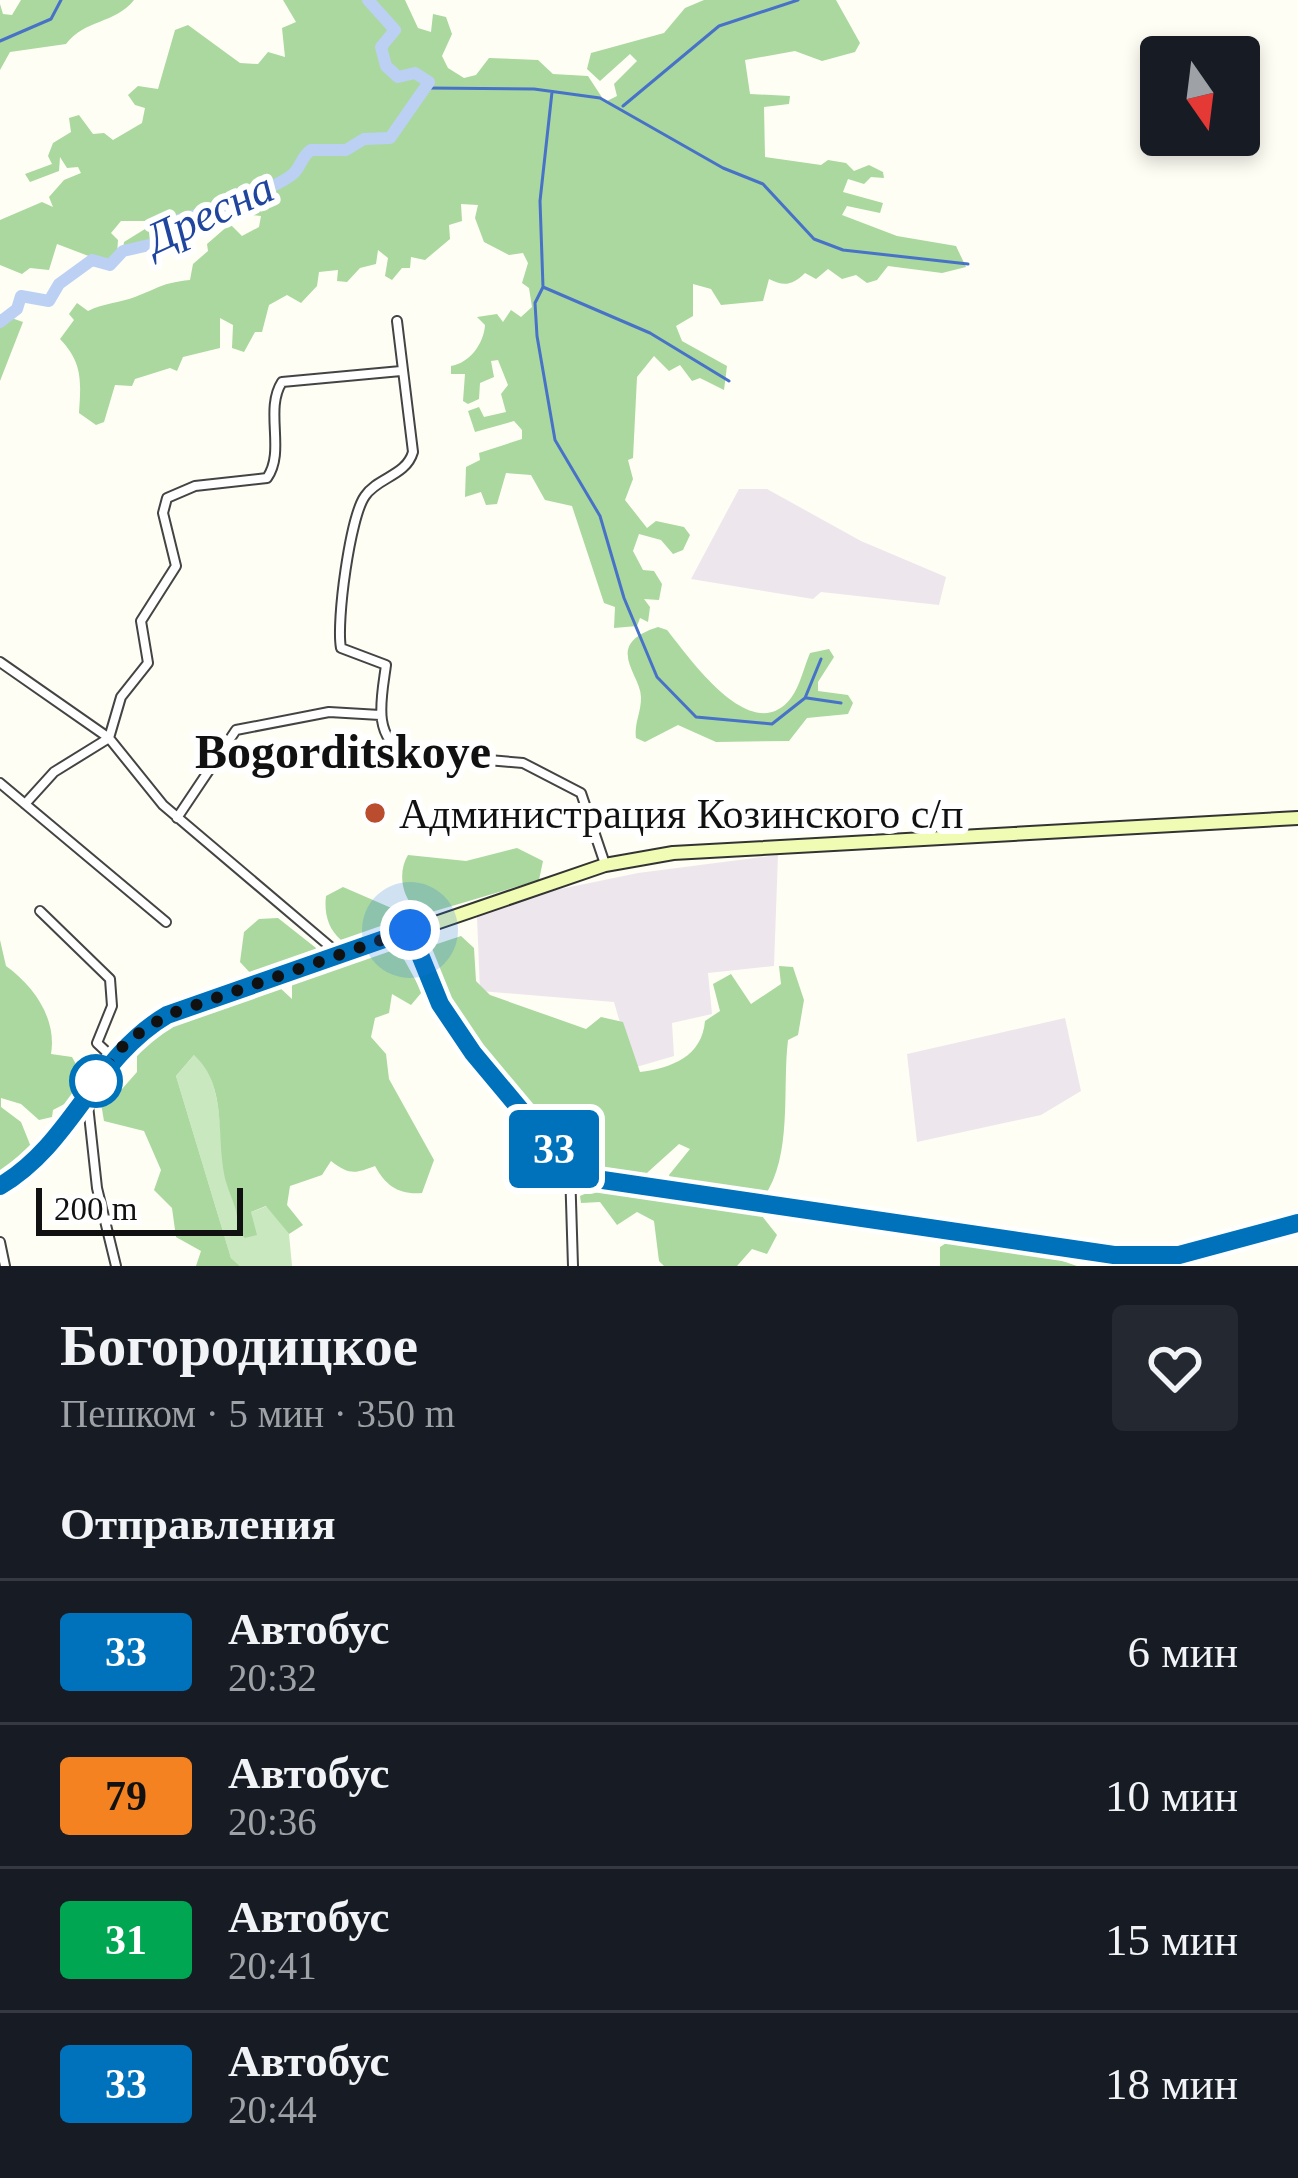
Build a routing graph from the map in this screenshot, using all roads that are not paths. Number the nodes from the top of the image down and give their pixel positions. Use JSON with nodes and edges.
{"nodes":[{"id":1,"x":397,"y":321,"type":"dead end"},
{"id":2,"x":401,"y":371,"type":"junction"},
{"id":3,"x":0,"y":662,"type":"edge"},
{"id":4,"x":380,"y":716,"type":"junction"},
{"id":5,"x":109,"y":738,"type":"junction"},
{"id":6,"x":0,"y":783,"type":"edge"},
{"id":7,"x":26,"y":804,"type":"junction"},
{"id":8,"x":177,"y":818,"type":"junction"},
{"id":9,"x":1298,"y":818,"type":"edge"},
{"id":10,"x":605,"y":865,"type":"junction"},
{"id":11,"x":40,"y":911,"type":"dead end"},
{"id":12,"x":166,"y":922,"type":"dead end"},
{"id":13,"x":410,"y":930,"type":"junction"},
{"id":14,"x":340,"y":955,"type":"junction"},
{"id":15,"x":112,"y":1058,"type":"junction"},
{"id":16,"x":86,"y":1096,"type":"junction"},
{"id":17,"x":570,"y":1169,"type":"junction"},
{"id":18,"x":0,"y":1186,"type":"edge"},
{"id":19,"x":1298,"y":1222,"type":"edge"},
{"id":20,"x":0,"y":1242,"type":"edge"},
{"id":21,"x":1178,"y":1261,"type":"edge"},
{"id":22,"x":5,"y":1266,"type":"edge"},
{"id":23,"x":116,"y":1266,"type":"edge"},
{"id":24,"x":573,"y":1266,"type":"edge"}],
"edges":[{"from":1,"to":2,"type":"street"},
{"from":2,"to":4,"type":"street"},
{"from":2,"to":5,"type":"street"},
{"from":3,"to":5,"type":"street"},
{"from":4,"to":8,"type":"street"},
{"from":4,"to":10,"type":"street"},
{"from":5,"to":7,"type":"street"},
{"from":5,"to":8,"type":"street"},
{"from":6,"to":7,"type":"street"},
{"from":7,"to":12,"type":"street"},
{"from":8,"to":14,"type":"street"},
{"from":9,"to":10,"type":"street"},
{"from":10,"to":13,"type":"street"},
{"from":11,"to":15,"type":"street"},
{"from":13,"to":14,"type":"street"},
{"from":13,"to":17,"type":"street"},
{"from":14,"to":15,"type":"street"},
{"from":15,"to":16,"type":"street"},
{"from":16,"to":18,"type":"street"},
{"from":16,"to":23,"type":"street"},
{"from":17,"to":21,"type":"street"},
{"from":17,"to":24,"type":"street"},
{"from":19,"to":21,"type":"street"},
{"from":20,"to":22,"type":"street"}]}
